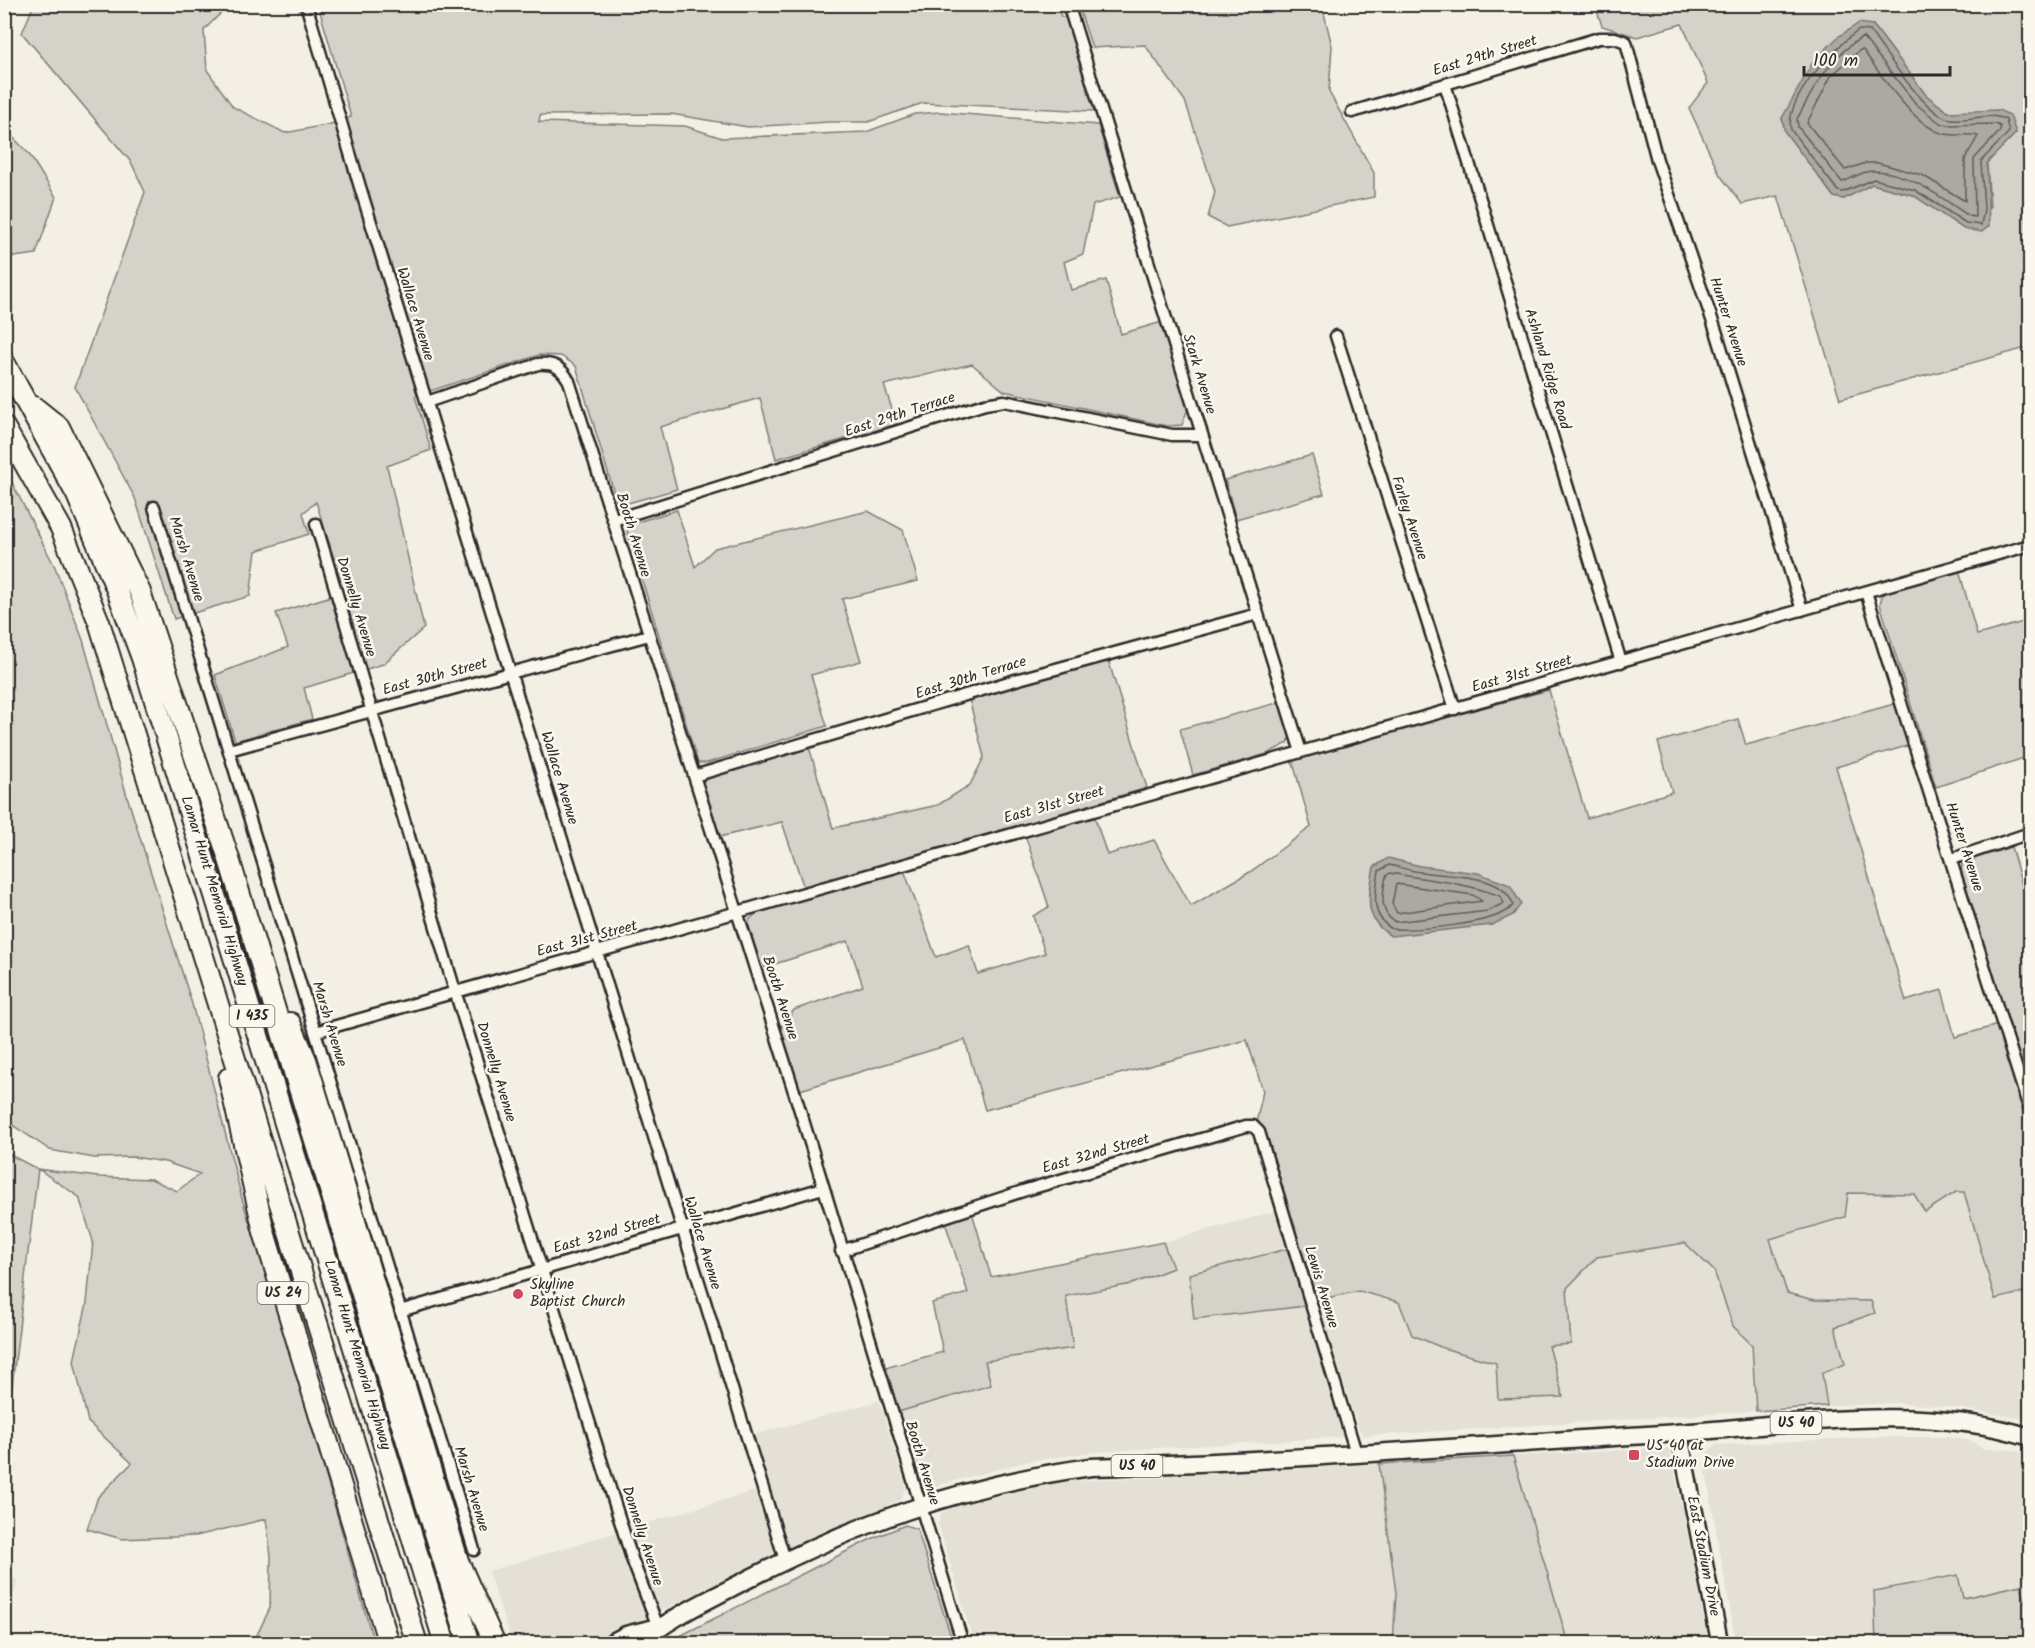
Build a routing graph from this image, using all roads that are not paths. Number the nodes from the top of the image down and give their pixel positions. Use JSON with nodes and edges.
{"nodes":[{"id":1,"x":306,"y":4,"type":"edge"},
{"id":2,"x":1068,"y":4,"type":"edge"},
{"id":3,"x":1626,"y":42,"type":"joint"},
{"id":4,"x":1444,"y":84,"type":"junction"},
{"id":5,"x":1352,"y":112,"type":"dead end"},
{"id":6,"x":1336,"y":336,"type":"dead end"},
{"id":7,"x":4,"y":362,"type":"edge"},
{"id":8,"x":27,"y":401,"type":"junction"},
{"id":9,"x":427,"y":402,"type":"junction"},
{"id":10,"x":4,"y":428,"type":"edge"},
{"id":11,"x":1202,"y":435,"type":"junction"},
{"id":12,"x":154,"y":507,"type":"dead end"},
{"id":13,"x":613,"y":520,"type":"junction"},
{"id":14,"x":315,"y":524,"type":"dead end"},
{"id":15,"x":2031,"y":545,"type":"edge"},
{"id":16,"x":1866,"y":592,"type":"junction"},
{"id":17,"x":1802,"y":610,"type":"junction"},
{"id":18,"x":1258,"y":614,"type":"junction"},
{"id":19,"x":649,"y":635,"type":"junction"},
{"id":20,"x":1621,"y":662,"type":"junction"},
{"id":21,"x":512,"y":673,"type":"junction"},
{"id":22,"x":1455,"y":709,"type":"junction"},
{"id":23,"x":371,"y":710,"type":"junction"},
{"id":24,"x":229,"y":750,"type":"junction"},
{"id":25,"x":1301,"y":752,"type":"junction"},
{"id":26,"x":694,"y":777,"type":"junction"},
{"id":27,"x":2031,"y":833,"type":"edge"},
{"id":28,"x":1952,"y":859,"type":"junction"},
{"id":29,"x":737,"y":913,"type":"junction"},
{"id":30,"x":596,"y":952,"type":"junction"},
{"id":31,"x":266,"y":981,"type":"junction"},
{"id":32,"x":455,"y":991,"type":"junction"},
{"id":33,"x":224,"y":1022,"type":"junction"},
{"id":34,"x":315,"y":1032,"type":"junction"},
{"id":35,"x":2031,"y":1111,"type":"edge"},
{"id":36,"x":1257,"y":1130,"type":"joint"},
{"id":37,"x":823,"y":1188,"type":"junction"},
{"id":38,"x":681,"y":1228,"type":"junction"},
{"id":39,"x":841,"y":1251,"type":"junction"},
{"id":40,"x":542,"y":1269,"type":"junction"},
{"id":41,"x":400,"y":1311,"type":"junction"},
{"id":42,"x":1680,"y":1432,"type":"junction"},
{"id":43,"x":2031,"y":1437,"type":"edge"},
{"id":44,"x":1356,"y":1453,"type":"junction"},
{"id":45,"x":919,"y":1504,"type":"junction"},
{"id":46,"x":474,"y":1550,"type":"dead end"},
{"id":47,"x":785,"y":1560,"type":"junction"},
{"id":48,"x":658,"y":1627,"type":"junction"},
{"id":49,"x":389,"y":1644,"type":"edge"},
{"id":50,"x":417,"y":1644,"type":"edge"},
{"id":51,"x":445,"y":1644,"type":"edge"},
{"id":52,"x":469,"y":1644,"type":"edge"},
{"id":53,"x":495,"y":1644,"type":"edge"},
{"id":54,"x":609,"y":1644,"type":"edge"},
{"id":55,"x":640,"y":1644,"type":"edge"},
{"id":56,"x":963,"y":1644,"type":"edge"},
{"id":57,"x":1720,"y":1644,"type":"edge"}],
"edges":[{"from":1,"to":9,"type":"street","name":"Wallace Avenue"},
{"from":2,"to":11,"type":"street","name":"Stark Avenue"},
{"from":3,"to":4,"type":"street","name":"East 29th Street"},
{"from":3,"to":17,"type":"street","name":"Hunter Avenue"},
{"from":4,"to":5,"type":"street","name":"East 29th Street"},
{"from":4,"to":20,"type":"street","name":"Ashland Ridge Road"},
{"from":6,"to":22,"type":"street","name":"Farley Avenue"},
{"from":7,"to":8,"type":"highway","name":"Lamar Hunt Memorial Highway","number":"I 435"},
{"from":8,"to":31,"type":"highway"},
{"from":8,"to":51,"type":"highway","name":"Lamar Hunt Memorial Highway","number":"I 435"},
{"from":9,"to":13,"type":"street","name":"Booth Avenue"},
{"from":9,"to":21,"type":"street","name":"Wallace Avenue"},
{"from":10,"to":33,"type":"highway","name":"Lamar Hunt Memorial Highway","number":"I 435"},
{"from":11,"to":13,"type":"street","name":"East 29th Terrace"},
{"from":11,"to":18,"type":"street","name":"Stark Avenue"},
{"from":12,"to":24,"type":"street","name":"Marsh Avenue"},
{"from":13,"to":19,"type":"street","name":"Booth Avenue"},
{"from":14,"to":23,"type":"street","name":"Donnelly Avenue"},
{"from":15,"to":16,"type":"street","name":"East 31st Street"},
{"from":16,"to":17,"type":"street","name":"East 31st Street"},
{"from":16,"to":28,"type":"street","name":"Hunter Avenue"},
{"from":17,"to":20,"type":"street","name":"East 31st Street"},
{"from":18,"to":25,"type":"street","name":"Stark Avenue"},
{"from":18,"to":26,"type":"street","name":"East 30th Terrace"},
{"from":19,"to":21,"type":"street","name":"East 30th Street"},
{"from":19,"to":26,"type":"street","name":"Booth Avenue"},
{"from":20,"to":22,"type":"street","name":"East 31st Street"},
{"from":21,"to":23,"type":"street","name":"East 30th Street"},
{"from":21,"to":30,"type":"street","name":"Wallace Avenue"},
{"from":22,"to":25,"type":"street","name":"East 31st Street"},
{"from":23,"to":24,"type":"street","name":"East 30th Street"},
{"from":23,"to":32,"type":"street","name":"Donnelly Avenue"},
{"from":24,"to":34,"type":"street","name":"Marsh Avenue"},
{"from":25,"to":29,"type":"street","name":"East 31st Street"},
{"from":26,"to":29,"type":"street","name":"Booth Avenue"},
{"from":27,"to":28,"type":"street"},
{"from":28,"to":35,"type":"street","name":"Hunter Avenue"},
{"from":29,"to":30,"type":"street","name":"East 31st Street"},
{"from":29,"to":37,"type":"street","name":"Booth Avenue"},
{"from":30,"to":32,"type":"street","name":"East 31st Street"},
{"from":30,"to":38,"type":"street","name":"Wallace Avenue"},
{"from":31,"to":52,"type":"highway"},
{"from":31,"to":53,"type":"highway"},
{"from":32,"to":34,"type":"street","name":"East 31st Street"},
{"from":32,"to":40,"type":"street","name":"Donnelly Avenue"},
{"from":33,"to":49,"type":"highway","number":"US 24"},
{"from":33,"to":50,"type":"highway","name":"Lamar Hunt Memorial Highway","number":"I 435"},
{"from":34,"to":41,"type":"street","name":"Marsh Avenue"},
{"from":36,"to":39,"type":"street","name":"East 32nd Street"},
{"from":36,"to":44,"type":"street","name":"Lewis Avenue"},
{"from":37,"to":38,"type":"street","name":"East 32nd Street"},
{"from":37,"to":39,"type":"street","name":"Booth Avenue"},
{"from":38,"to":40,"type":"street","name":"East 32nd Street"},
{"from":38,"to":47,"type":"street","name":"Wallace Avenue"},
{"from":39,"to":45,"type":"street","name":"Booth Avenue"},
{"from":40,"to":41,"type":"street","name":"East 32nd Street"},
{"from":40,"to":48,"type":"street","name":"Donnelly Avenue"},
{"from":41,"to":46,"type":"street","name":"Marsh Avenue"},
{"from":42,"to":43,"type":"main road","number":"US 40"},
{"from":42,"to":44,"type":"main road","number":"US 40"},
{"from":42,"to":57,"type":"main road","name":"East Stadium Drive"},
{"from":44,"to":45,"type":"main road","number":"US 40"},
{"from":45,"to":47,"type":"main road","number":"US 40"},
{"from":45,"to":56,"type":"street","name":"Booth Avenue"},
{"from":47,"to":48,"type":"main road","number":"US 40"},
{"from":48,"to":54,"type":"main road","number":"US 40"},
{"from":48,"to":55,"type":"main road","number":"US 40"}]}
